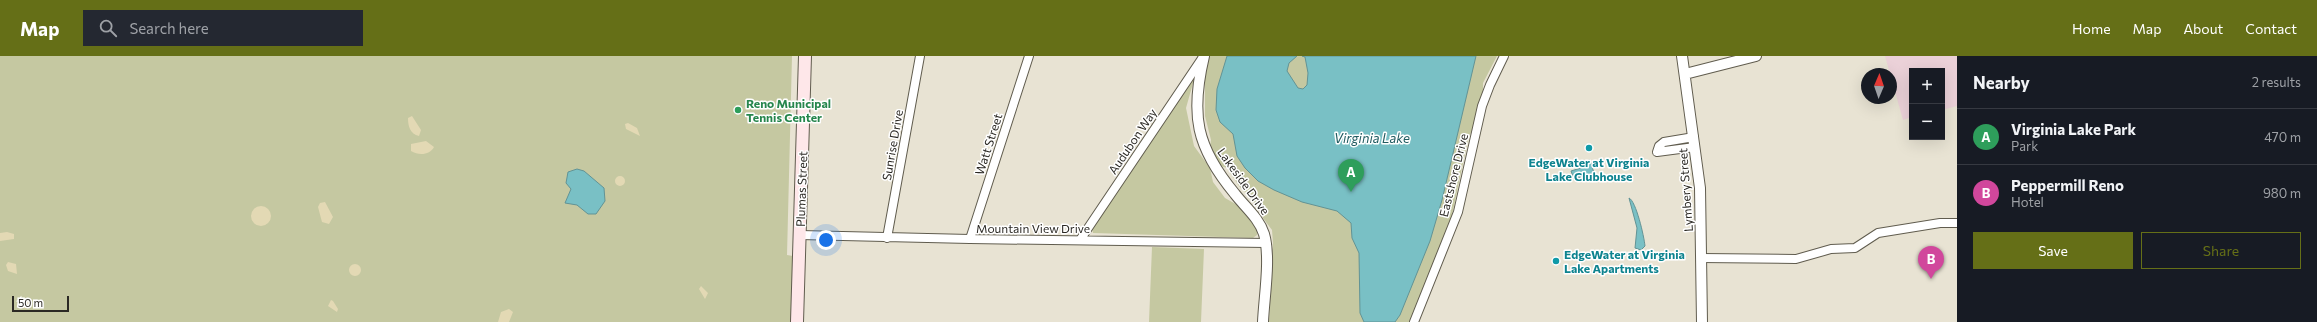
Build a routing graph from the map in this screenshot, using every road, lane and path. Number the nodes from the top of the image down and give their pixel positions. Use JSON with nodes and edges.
{"nodes":[{"id":1,"x":806,"y":56,"type":"edge"},
{"id":2,"x":920,"y":56,"type":"edge"},
{"id":3,"x":1029,"y":56,"type":"edge"},
{"id":4,"x":1204,"y":56,"type":"edge"},
{"id":5,"x":1504,"y":56,"type":"edge"},
{"id":6,"x":1682,"y":56,"type":"edge"},
{"id":7,"x":1756,"y":56,"type":"edge"},
{"id":8,"x":1685,"y":74,"type":"junction"},
{"id":9,"x":1957,"y":223,"type":"edge"},
{"id":10,"x":800,"y":235,"type":"junction"},
{"id":11,"x":888,"y":238,"type":"junction"},
{"id":12,"x":970,"y":239,"type":"junction"},
{"id":13,"x":1080,"y":240,"type":"junction"},
{"id":14,"x":1266,"y":243,"type":"junction"},
{"id":15,"x":1701,"y":258,"type":"junction"},
{"id":16,"x":797,"y":322,"type":"edge"},
{"id":17,"x":1263,"y":322,"type":"edge"},
{"id":18,"x":1414,"y":322,"type":"edge"},
{"id":19,"x":1702,"y":322,"type":"edge"}],
"edges":[{"from":1,"to":10,"type":"main road","name":"Plumas Street"},
{"from":2,"to":11,"type":"street","name":"Sunrise Drive"},
{"from":3,"to":12,"type":"street","name":"Watt Street"},
{"from":4,"to":13,"type":"street","name":"Audubon Way"},
{"from":4,"to":14,"type":"street","name":"Lakeside Drive"},
{"from":5,"to":18,"type":"street","name":"Eastshore Drive"},
{"from":6,"to":8,"type":"street","name":"Lymbery Street"},
{"from":7,"to":8,"type":"street"},
{"from":8,"to":15,"type":"street","name":"Lymbery Street"},
{"from":9,"to":15,"type":"street"},
{"from":10,"to":11,"type":"street","name":"Mountain View Drive"},
{"from":10,"to":16,"type":"main road","name":"Plumas Street"},
{"from":11,"to":12,"type":"street","name":"Mountain View Drive"},
{"from":12,"to":13,"type":"street","name":"Mountain View Drive"},
{"from":13,"to":14,"type":"street","name":"Mountain View Drive"},
{"from":14,"to":17,"type":"street","name":"Lakeside Drive"},
{"from":15,"to":19,"type":"street","name":"Lymbery Street"}]}
